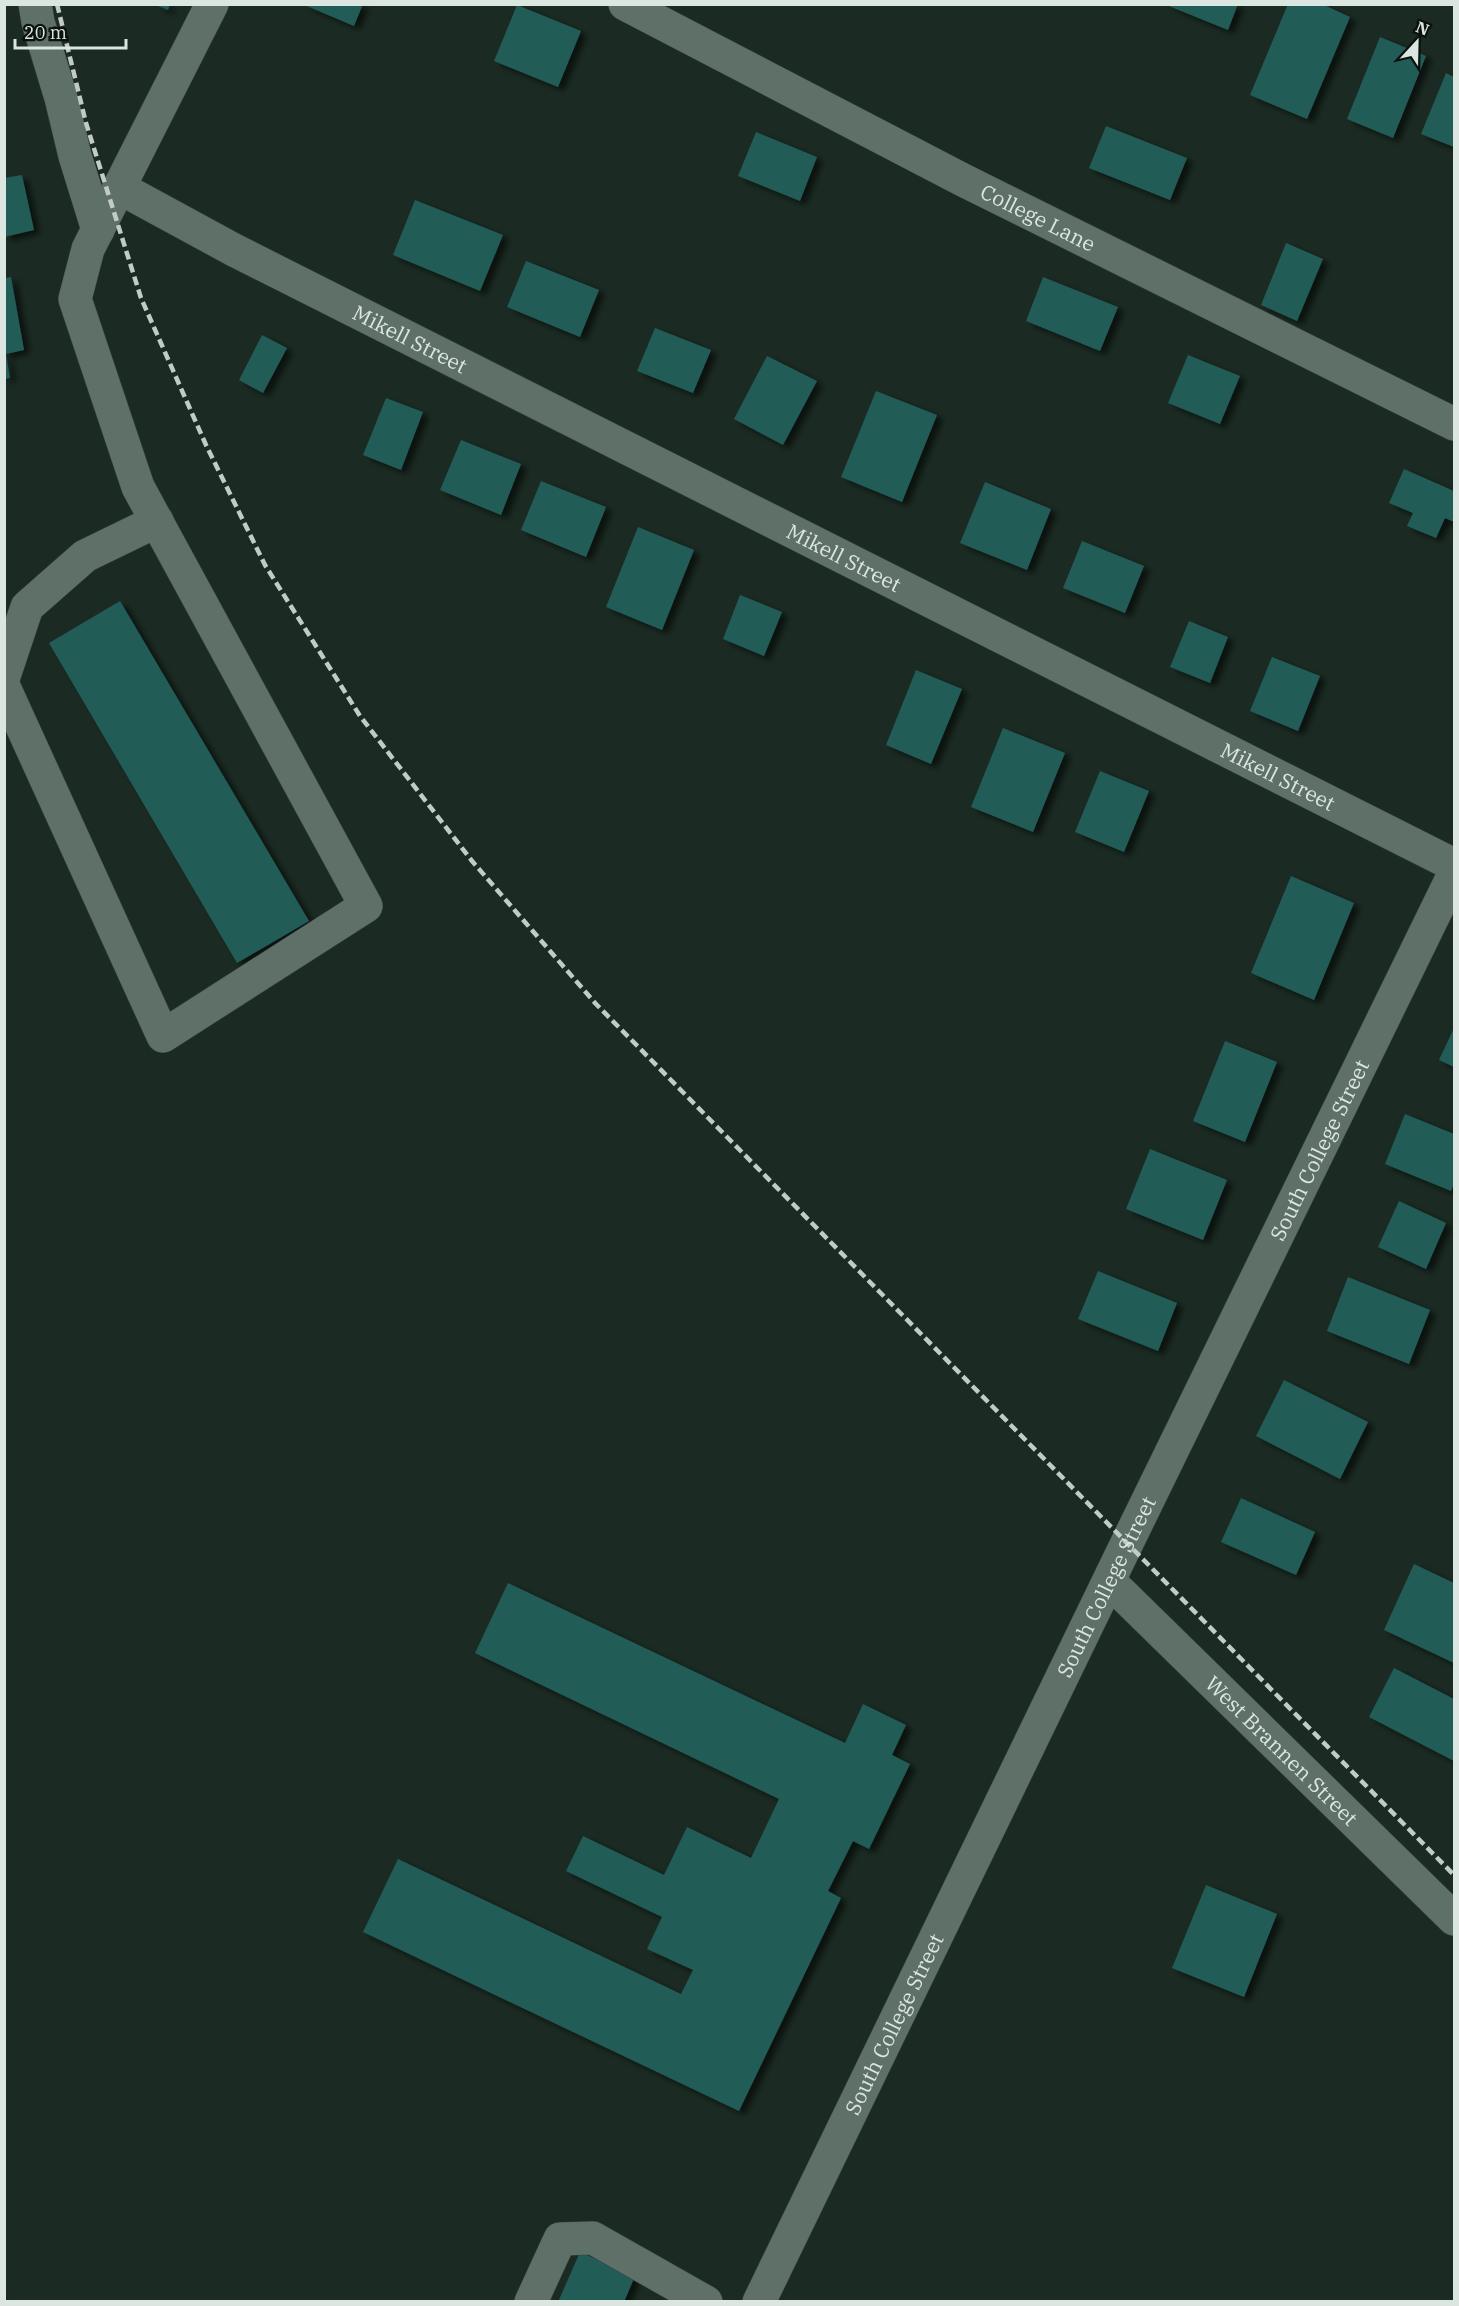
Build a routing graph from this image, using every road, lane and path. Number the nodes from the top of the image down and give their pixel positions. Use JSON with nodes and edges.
{"nodes":[{"id":1,"x":34,"y":4,"type":"edge"},
{"id":2,"x":212,"y":4,"type":"edge"},
{"id":3,"x":625,"y":4,"type":"edge"},
{"id":4,"x":120,"y":188,"type":"junction"},
{"id":5,"x":98,"y":230,"type":"junction"},
{"id":6,"x":1455,"y":424,"type":"edge"},
{"id":7,"x":157,"y":522,"type":"junction"},
{"id":8,"x":4,"y":676,"type":"edge"},
{"id":9,"x":4,"y":687,"type":"edge"},
{"id":10,"x":1455,"y":865,"type":"edge"},
{"id":11,"x":1455,"y":874,"type":"edge"},
{"id":12,"x":1109,"y":1581,"type":"junction"},
{"id":13,"x":1455,"y":1919,"type":"edge"},
{"id":14,"x":531,"y":2301,"type":"edge"},
{"id":15,"x":706,"y":2301,"type":"edge"},
{"id":16,"x":759,"y":2301,"type":"edge"}],
"edges":[{"from":1,"to":5,"type":"street"},
{"from":2,"to":4,"type":"street"},
{"from":3,"to":6,"type":"street","name":"College Lane"},
{"from":4,"to":5,"type":"street"},
{"from":4,"to":10,"type":"street","name":"Mikell Street"},
{"from":5,"to":7,"type":"street"},
{"from":7,"to":8,"type":"street"},
{"from":7,"to":9,"type":"street"},
{"from":11,"to":12,"type":"street","name":"South College Street"},
{"from":12,"to":13,"type":"street","name":"West Brannen Street"},
{"from":12,"to":16,"type":"street","name":"South College Street"},
{"from":14,"to":15,"type":"street"}]}
